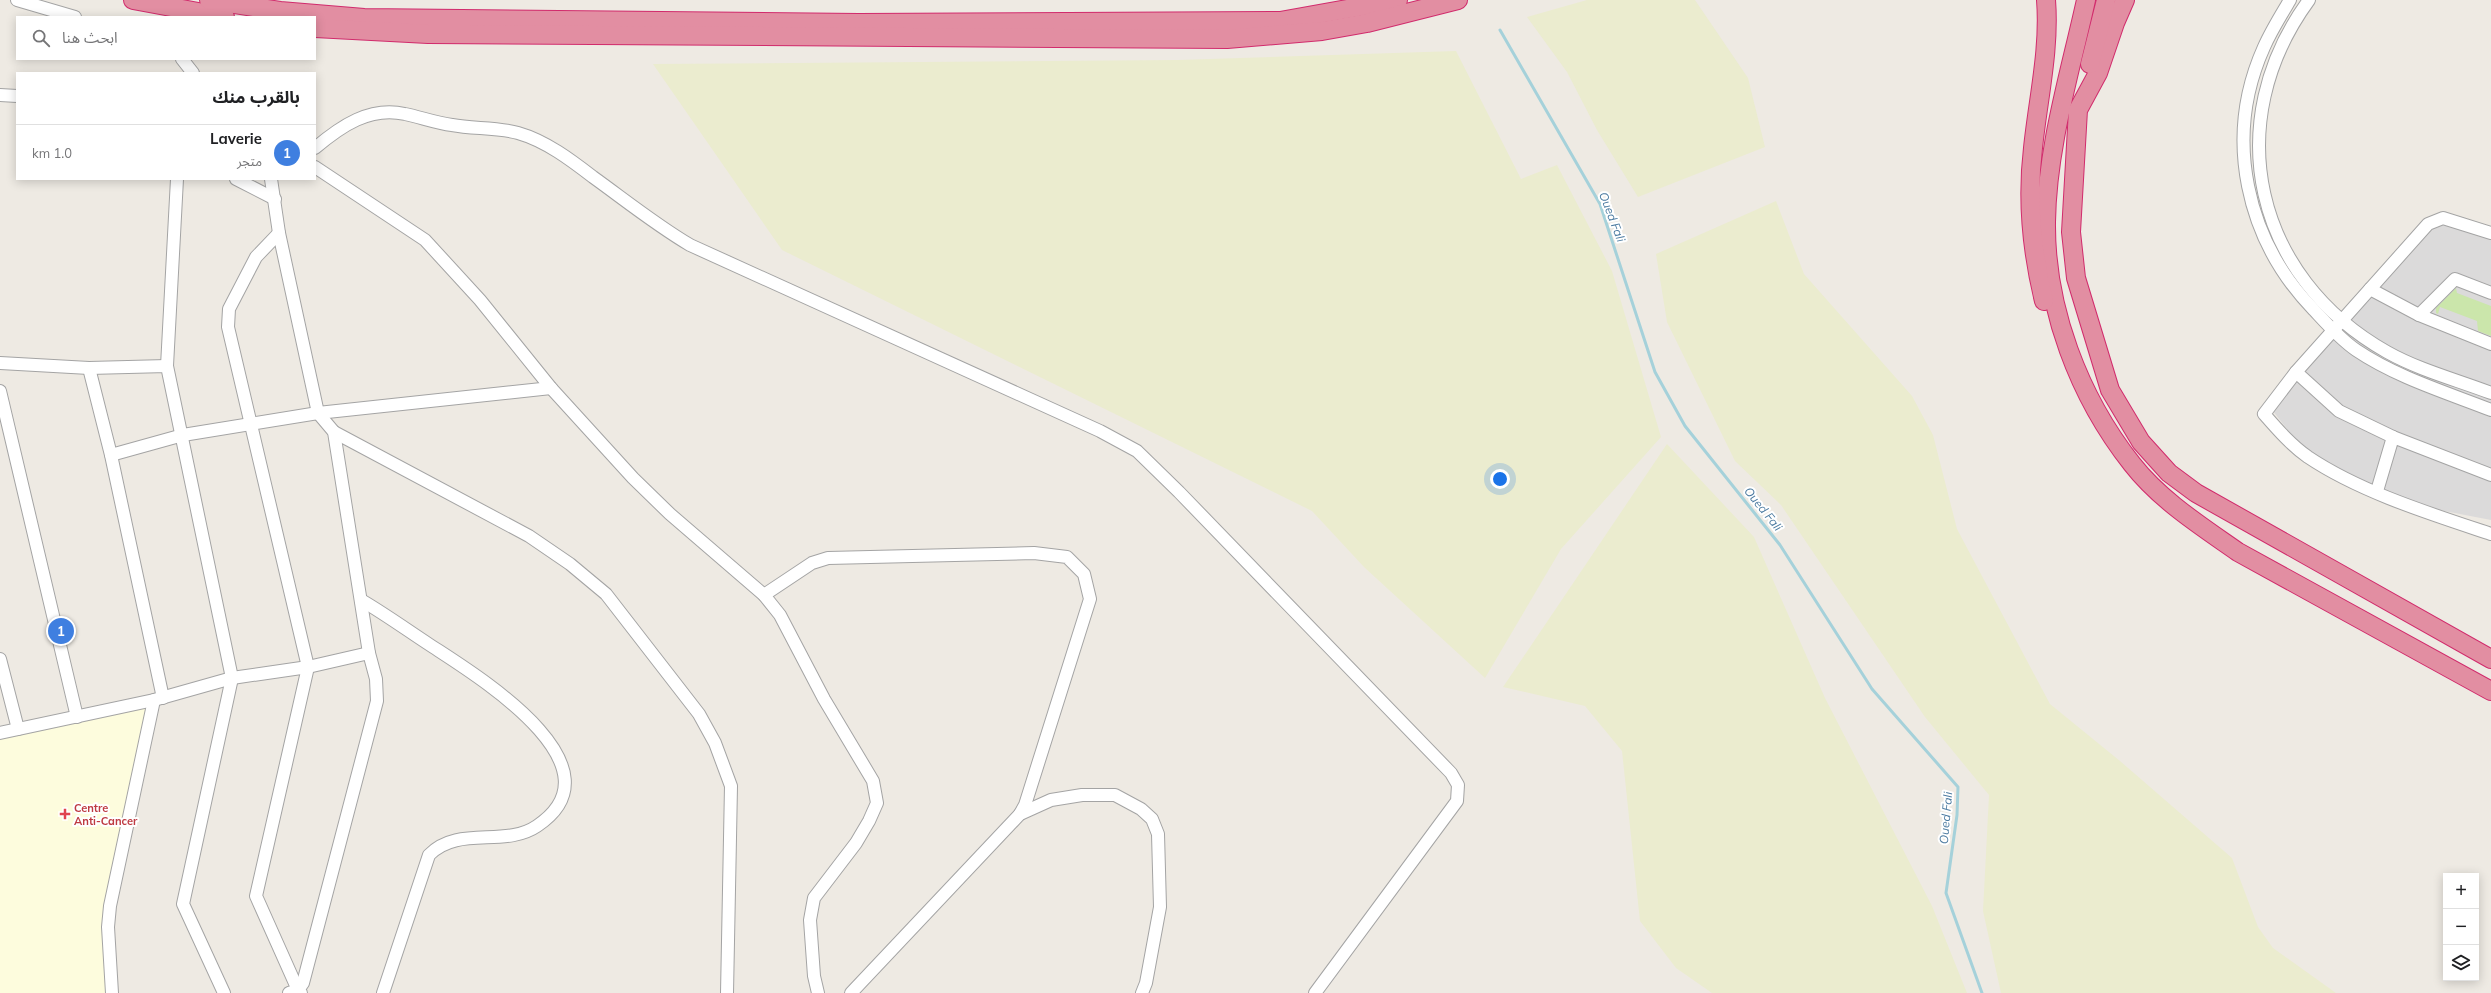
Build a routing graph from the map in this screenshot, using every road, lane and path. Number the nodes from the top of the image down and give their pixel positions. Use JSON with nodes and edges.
{"nodes":[{"id":1,"x":17,"y":0,"type":"edge"},
{"id":2,"x":133,"y":0,"type":"edge"},
{"id":3,"x":209,"y":0,"type":"edge"},
{"id":4,"x":1398,"y":0,"type":"edge"},
{"id":5,"x":1458,"y":0,"type":"edge"},
{"id":6,"x":2046,"y":0,"type":"edge"},
{"id":7,"x":2086,"y":0,"type":"edge"},
{"id":8,"x":2106,"y":0,"type":"edge"},
{"id":9,"x":2125,"y":0,"type":"edge"},
{"id":10,"x":2290,"y":0,"type":"edge"},
{"id":11,"x":2309,"y":0,"type":"edge"},
{"id":12,"x":72,"y":16,"type":"edge"},
{"id":13,"x":220,"y":16,"type":"edge"},
{"id":14,"x":316,"y":28,"type":"edge"},
{"id":15,"x":385,"y":31,"type":"junction"},
{"id":16,"x":316,"y":39,"type":"edge"},
{"id":17,"x":183,"y":60,"type":"edge"},
{"id":18,"x":192,"y":72,"type":"edge"},
{"id":19,"x":0,"y":95,"type":"edge"},
{"id":20,"x":16,"y":96,"type":"edge"},
{"id":21,"x":2078,"y":110,"type":"junction"},
{"id":22,"x":316,"y":147,"type":"edge"},
{"id":23,"x":316,"y":168,"type":"edge"},
{"id":24,"x":176,"y":180,"type":"edge"},
{"id":25,"x":238,"y":180,"type":"edge"},
{"id":26,"x":271,"y":180,"type":"edge"},
{"id":27,"x":275,"y":199,"type":"junction"},
{"id":28,"x":279,"y":233,"type":"junction"},
{"id":29,"x":2491,"y":233,"type":"edge"},
{"id":30,"x":2370,"y":289,"type":"junction"},
{"id":31,"x":2491,"y":293,"type":"edge"},
{"id":32,"x":2419,"y":315,"type":"junction"},
{"id":33,"x":2342,"y":321,"type":"junction"},
{"id":34,"x":2334,"y":331,"type":"junction"},
{"id":35,"x":2491,"y":344,"type":"edge"},
{"id":36,"x":0,"y":362,"type":"edge"},
{"id":37,"x":167,"y":366,"type":"junction"},
{"id":38,"x":89,"y":368,"type":"junction"},
{"id":39,"x":2296,"y":372,"type":"junction"},
{"id":40,"x":2083,"y":384,"type":"junction"},
{"id":41,"x":551,"y":388,"type":"junction"},
{"id":42,"x":0,"y":391,"type":"edge"},
{"id":43,"x":2491,"y":393,"type":"edge"},
{"id":44,"x":2491,"y":410,"type":"edge"},
{"id":45,"x":318,"y":413,"type":"junction"},
{"id":46,"x":251,"y":426,"type":"junction"},
{"id":47,"x":334,"y":432,"type":"junction"},
{"id":48,"x":183,"y":435,"type":"junction"},
{"id":49,"x":2393,"y":437,"type":"junction"},
{"id":50,"x":111,"y":455,"type":"junction"},
{"id":51,"x":2491,"y":475,"type":"edge"},
{"id":52,"x":2377,"y":491,"type":"junction"},
{"id":53,"x":2491,"y":534,"type":"edge"},
{"id":54,"x":764,"y":595,"type":"junction"},
{"id":55,"x":361,"y":600,"type":"junction"},
{"id":56,"x":369,"y":653,"type":"junction"},
{"id":57,"x":0,"y":659,"type":"edge"},
{"id":58,"x":2491,"y":659,"type":"edge"},
{"id":59,"x":308,"y":667,"type":"junction"},
{"id":60,"x":232,"y":678,"type":"junction"},
{"id":61,"x":2491,"y":691,"type":"edge"},
{"id":62,"x":159,"y":699,"type":"junction"},
{"id":63,"x":77,"y":717,"type":"junction"},
{"id":64,"x":18,"y":729,"type":"junction"},
{"id":65,"x":0,"y":733,"type":"edge"},
{"id":66,"x":1020,"y":814,"type":"junction"},
{"id":67,"x":296,"y":992,"type":"edge"},
{"id":68,"x":112,"y":993,"type":"edge"},
{"id":69,"x":224,"y":993,"type":"edge"},
{"id":70,"x":383,"y":993,"type":"edge"},
{"id":71,"x":727,"y":993,"type":"edge"},
{"id":72,"x":818,"y":993,"type":"edge"},
{"id":73,"x":851,"y":993,"type":"edge"},
{"id":74,"x":1142,"y":993,"type":"edge"},
{"id":75,"x":1315,"y":993,"type":"edge"}],
"edges":[{"from":1,"to":12,"type":"street"},
{"from":2,"to":13,"type":"highway"},
{"from":3,"to":4,"type":"highway"},
{"from":5,"to":15,"type":"highway"},
{"from":6,"to":40,"type":"highway"},
{"from":7,"to":40,"type":"highway"},
{"from":8,"to":21,"type":"highway"},
{"from":9,"to":21,"type":"highway"},
{"from":10,"to":34,"type":"street"},
{"from":11,"to":33,"type":"street"},
{"from":14,"to":15,"type":"highway"},
{"from":15,"to":16,"type":"highway"},
{"from":17,"to":18,"type":"street"},
{"from":19,"to":20,"type":"street"},
{"from":21,"to":58,"type":"highway"},
{"from":22,"to":75,"type":"street"},
{"from":23,"to":41,"type":"street"},
{"from":24,"to":37,"type":"street"},
{"from":25,"to":27,"type":"street"},
{"from":26,"to":27,"type":"street"},
{"from":27,"to":28,"type":"street"},
{"from":28,"to":45,"type":"street"},
{"from":28,"to":46,"type":"street"},
{"from":29,"to":30,"type":"street"},
{"from":30,"to":32,"type":"street"},
{"from":30,"to":33,"type":"street"},
{"from":31,"to":32,"type":"street"},
{"from":32,"to":35,"type":"street"},
{"from":33,"to":34,"type":"street"},
{"from":33,"to":43,"type":"street"},
{"from":34,"to":39,"type":"street"},
{"from":34,"to":44,"type":"street"},
{"from":36,"to":38,"type":"street"},
{"from":37,"to":38,"type":"street"},
{"from":37,"to":48,"type":"street"},
{"from":38,"to":50,"type":"street"},
{"from":39,"to":49,"type":"street"},
{"from":39,"to":52,"type":"street"},
{"from":40,"to":61,"type":"highway"},
{"from":41,"to":45,"type":"street"},
{"from":41,"to":54,"type":"street"},
{"from":42,"to":63,"type":"street"},
{"from":45,"to":46,"type":"street"},
{"from":45,"to":47,"type":"street"},
{"from":46,"to":48,"type":"street"},
{"from":46,"to":59,"type":"street"},
{"from":47,"to":55,"type":"street"},
{"from":47,"to":71,"type":"street"},
{"from":48,"to":50,"type":"street"},
{"from":48,"to":60,"type":"street"},
{"from":49,"to":51,"type":"street"},
{"from":49,"to":52,"type":"street"},
{"from":50,"to":62,"type":"street"},
{"from":52,"to":53,"type":"street"},
{"from":54,"to":66,"type":"street"},
{"from":54,"to":72,"type":"street"},
{"from":55,"to":56,"type":"street"},
{"from":55,"to":70,"type":"street"},
{"from":56,"to":59,"type":"street"},
{"from":56,"to":67,"type":"street"},
{"from":57,"to":64,"type":"street"},
{"from":59,"to":60,"type":"street"},
{"from":59,"to":67,"type":"street"},
{"from":60,"to":62,"type":"street"},
{"from":60,"to":69,"type":"street"},
{"from":62,"to":63,"type":"street"},
{"from":62,"to":68,"type":"street"},
{"from":63,"to":64,"type":"street"},
{"from":64,"to":65,"type":"street"},
{"from":66,"to":73,"type":"street"},
{"from":66,"to":74,"type":"street"}]}
